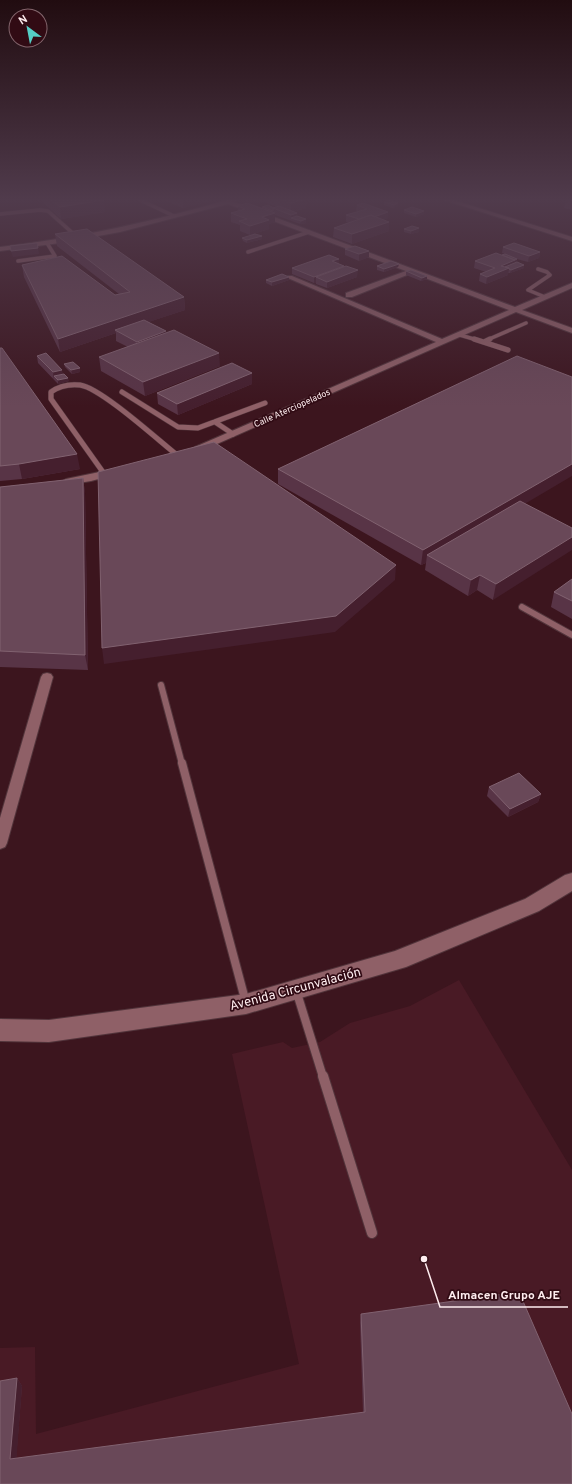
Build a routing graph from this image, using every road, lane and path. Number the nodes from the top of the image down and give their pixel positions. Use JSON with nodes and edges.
{"nodes":[{"id":1,"x":405,"y":268,"type":"edge"},
{"id":2,"x":538,"y":269,"type":"dead end"},
{"id":3,"x":412,"y":271,"type":"junction"},
{"id":4,"x":290,"y":277,"type":"edge"},
{"id":5,"x":572,"y":285,"type":"edge"},
{"id":6,"x":349,"y":296,"type":"dead end"},
{"id":7,"x":545,"y":297,"type":"junction"},
{"id":8,"x":516,"y":310,"type":"junction"},
{"id":9,"x":526,"y":323,"type":"dead end"},
{"id":10,"x":572,"y":331,"type":"edge"},
{"id":11,"x":460,"y":334,"type":"junction"},
{"id":12,"x":443,"y":342,"type":"junction"},
{"id":13,"x":484,"y":342,"type":"junction"},
{"id":14,"x":508,"y":350,"type":"dead end"},
{"id":15,"x":122,"y":392,"type":"dead end"},
{"id":16,"x":265,"y":402,"type":"dead end"},
{"id":17,"x":215,"y":422,"type":"junction"},
{"id":18,"x":233,"y":434,"type":"junction"},
{"id":19,"x":173,"y":456,"type":"joint"},
{"id":20,"x":126,"y":469,"type":"edge"},
{"id":21,"x":104,"y":475,"type":"junction"},
{"id":22,"x":53,"y":484,"type":"edge"},
{"id":23,"x":522,"y":607,"type":"dead end"},
{"id":24,"x":572,"y":635,"type":"edge"},
{"id":25,"x":47,"y":677,"type":"dead end"},
{"id":26,"x":161,"y":685,"type":"dead end"},
{"id":27,"x":0,"y":843,"type":"edge"},
{"id":28,"x":572,"y":881,"type":"edge"},
{"id":29,"x":296,"y":989,"type":"junction"},
{"id":30,"x":246,"y":1004,"type":"junction"},
{"id":31,"x":0,"y":1030,"type":"edge"},
{"id":32,"x":372,"y":1233,"type":"dead end"}],
"edges":[{"from":1,"to":3,"type":"street"},
{"from":2,"to":7,"type":"lane"},
{"from":3,"to":6,"type":"street"},
{"from":3,"to":8,"type":"street"},
{"from":4,"to":12,"type":"street"},
{"from":5,"to":7,"type":"street","name":"Calle Aterciopelados"},
{"from":7,"to":8,"type":"street","name":"Calle Aterciopelados"},
{"from":8,"to":10,"type":"street"},
{"from":8,"to":11,"type":"street","name":"Calle Aterciopelados"},
{"from":9,"to":13,"type":"lane"},
{"from":11,"to":12,"type":"street","name":"Calle Aterciopelados"},
{"from":11,"to":13,"type":"lane"},
{"from":12,"to":18,"type":"street","name":"Calle Aterciopelados"},
{"from":13,"to":14,"type":"lane"},
{"from":15,"to":17,"type":"lane"},
{"from":16,"to":17,"type":"lane"},
{"from":17,"to":18,"type":"lane"},
{"from":18,"to":19,"type":"street","name":"Calle Aterciopelados"},
{"from":19,"to":21,"type":"lane"},
{"from":20,"to":21,"type":"street"},
{"from":21,"to":22,"type":"street"},
{"from":23,"to":24,"type":"lane"},
{"from":25,"to":27,"type":"street"},
{"from":26,"to":30,"type":"lane"},
{"from":28,"to":29,"type":"street","name":"Avenida Circunvalación"},
{"from":29,"to":30,"type":"street","name":"Avenida Circunvalación"},
{"from":29,"to":32,"type":"lane"},
{"from":30,"to":31,"type":"street","name":"Avenida Circunvalación"}]}
